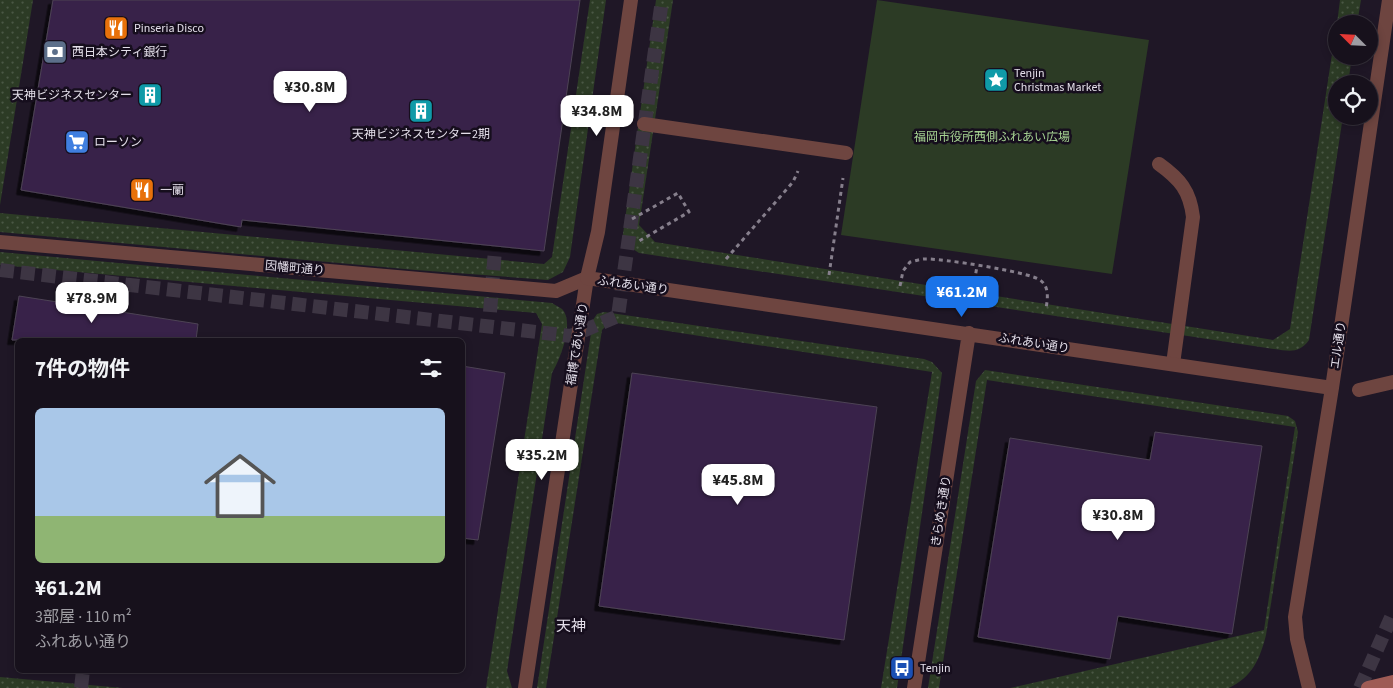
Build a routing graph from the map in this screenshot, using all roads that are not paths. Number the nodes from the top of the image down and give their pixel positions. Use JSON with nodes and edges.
{"nodes":[{"id":1,"x":631,"y":0,"type":"edge"},
{"id":2,"x":1389,"y":0,"type":"edge"},
{"id":3,"x":644,"y":124,"type":"dead end"},
{"id":4,"x":846,"y":153,"type":"road end"},
{"id":5,"x":1159,"y":164,"type":"dead end"},
{"id":6,"x":0,"y":242,"type":"edge"},
{"id":7,"x":587,"y":278,"type":"junction"},
{"id":8,"x":969,"y":333,"type":"junction"},
{"id":9,"x":1173,"y":364,"type":"junction"},
{"id":10,"x":1393,"y":382,"type":"edge"},
{"id":11,"x":1332,"y":388,"type":"junction"},
{"id":12,"x":1359,"y":390,"type":"dead end"},
{"id":13,"x":1393,"y":682,"type":"edge"},
{"id":14,"x":525,"y":688,"type":"edge"},
{"id":15,"x":914,"y":688,"type":"edge"},
{"id":16,"x":1309,"y":688,"type":"edge"},
{"id":17,"x":1368,"y":688,"type":"edge"}],
"edges":[{"from":1,"to":7,"type":"street","name":"福博であい通り"},
{"from":2,"to":11,"type":"street","name":"エル通り"},
{"from":3,"to":4,"type":"street"},
{"from":5,"to":9,"type":"street"},
{"from":6,"to":7,"type":"street","name":"因幡町通り"},
{"from":7,"to":8,"type":"street","name":"ふれあい通り"},
{"from":7,"to":14,"type":"street","name":"福博であい通り"},
{"from":8,"to":9,"type":"street","name":"ふれあい通り"},
{"from":8,"to":15,"type":"street","name":"きらめき通り"},
{"from":9,"to":11,"type":"street","name":"ふれあい通り"},
{"from":10,"to":12,"type":"street"},
{"from":11,"to":16,"type":"street","name":"エル通り"},
{"from":13,"to":17,"type":"main road"}]}
